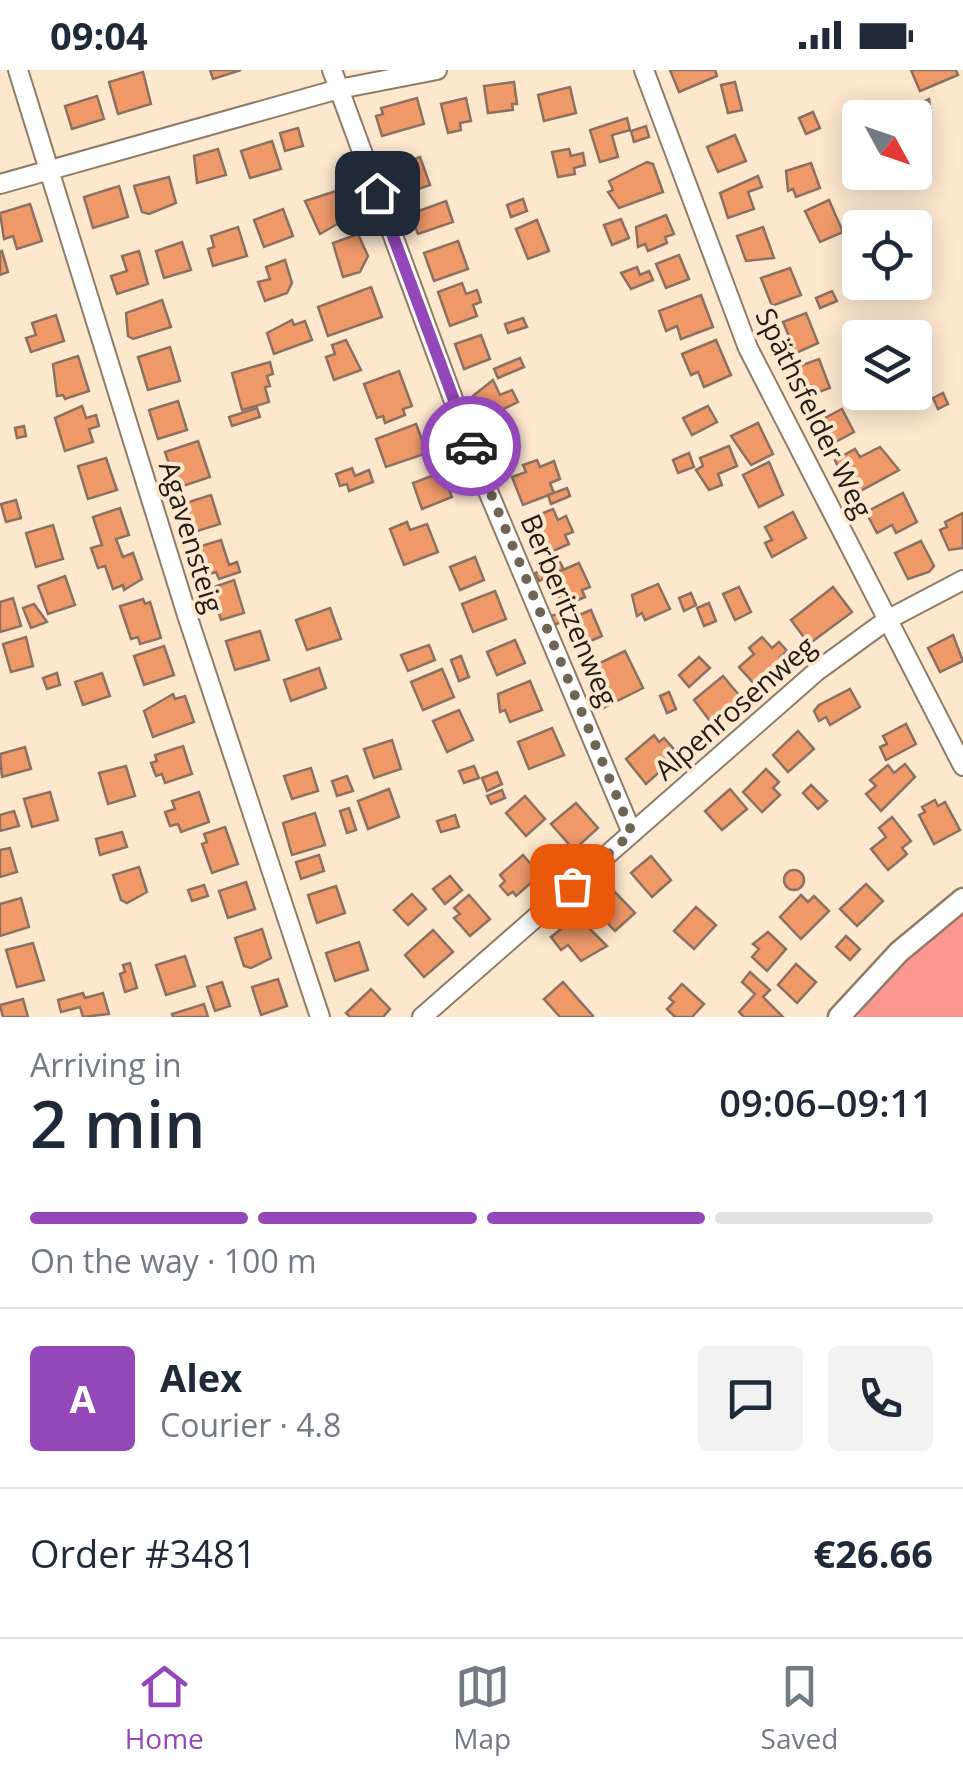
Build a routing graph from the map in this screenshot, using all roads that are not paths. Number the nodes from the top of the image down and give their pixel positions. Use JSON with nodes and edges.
{"nodes":[{"id":1,"x":18,"y":70,"type":"edge"},
{"id":2,"x":332,"y":70,"type":"edge"},
{"id":3,"x":437,"y":70,"type":"edge"},
{"id":4,"x":644,"y":70,"type":"edge"},
{"id":5,"x":338,"y":89,"type":"junction"},
{"id":6,"x":48,"y":171,"type":"junction"},
{"id":7,"x":0,"y":184,"type":"edge"},
{"id":8,"x":963,"y":580,"type":"edge"},
{"id":9,"x":886,"y":620,"type":"junction"},
{"id":10,"x":963,"y":766,"type":"edge"},
{"id":11,"x":632,"y":833,"type":"junction"},
{"id":12,"x":963,"y":900,"type":"edge"},
{"id":13,"x":320,"y":1017,"type":"edge"},
{"id":14,"x":422,"y":1017,"type":"edge"},
{"id":15,"x":839,"y":1017,"type":"edge"}],
"edges":[{"from":1,"to":6,"type":"street","name":"Agavensteig"},
{"from":2,"to":5,"type":"street","name":"Berberitzenweg"},
{"from":3,"to":5,"type":"street"},
{"from":4,"to":9,"type":"street","name":"Späthsfelder Weg"},
{"from":5,"to":6,"type":"street"},
{"from":5,"to":11,"type":"street","name":"Berberitzenweg"},
{"from":6,"to":7,"type":"street"},
{"from":6,"to":13,"type":"street","name":"Agavensteig"},
{"from":8,"to":9,"type":"street","name":"Alpenrosenweg"},
{"from":9,"to":10,"type":"street","name":"Späthsfelder Weg"},
{"from":9,"to":11,"type":"street","name":"Alpenrosenweg"},
{"from":11,"to":14,"type":"street","name":"Alpenrosenweg"},
{"from":12,"to":15,"type":"street"}]}
